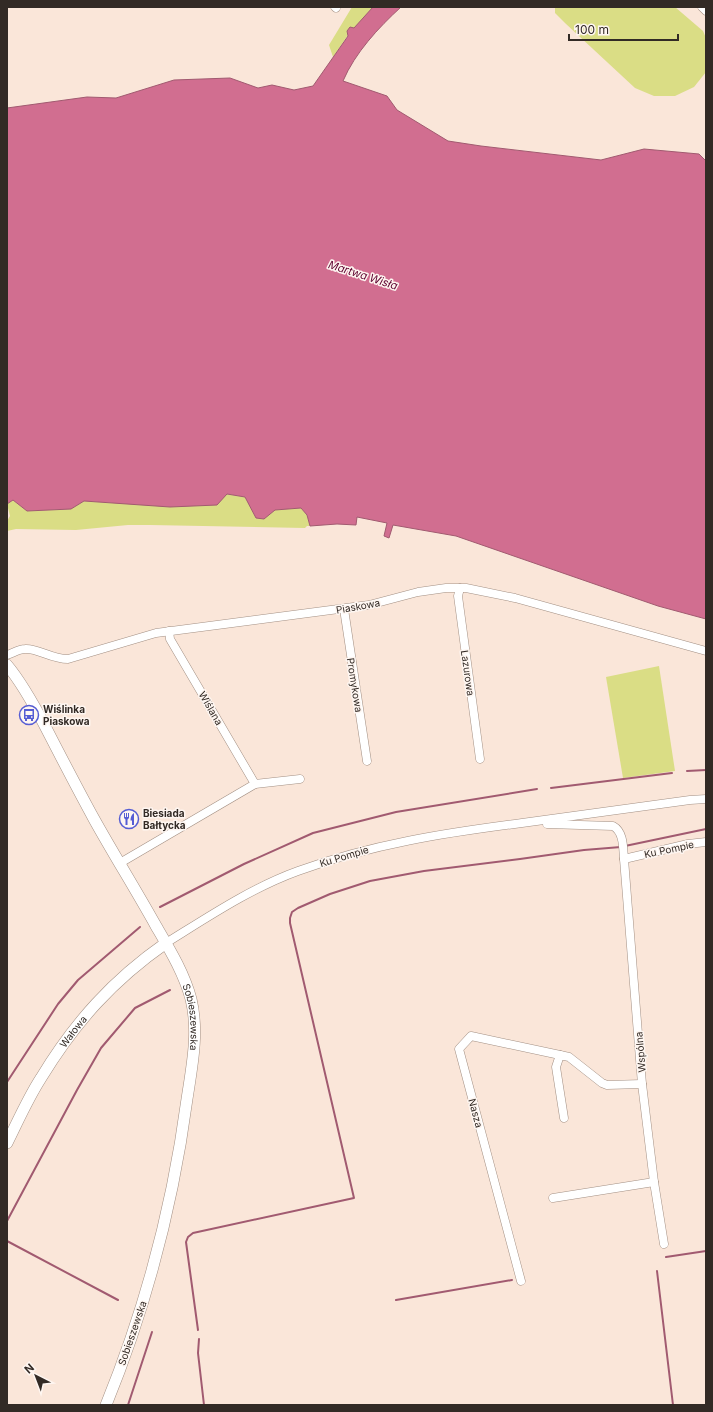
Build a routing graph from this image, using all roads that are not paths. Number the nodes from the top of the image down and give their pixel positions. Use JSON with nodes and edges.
{"nodes":[{"id":1,"x":702,"y":7,"type":"edge"},
{"id":2,"x":706,"y":11,"type":"edge"},
{"id":3,"x":460,"y":588,"type":"junction"},
{"id":4,"x":344,"y":609,"type":"junction"},
{"id":5,"x":169,"y":631,"type":"junction"},
{"id":6,"x":706,"y":651,"type":"edge"},
{"id":7,"x":7,"y":655,"type":"edge"},
{"id":8,"x":7,"y":665,"type":"edge"},
{"id":9,"x":480,"y":759,"type":"dead end"},
{"id":10,"x":367,"y":761,"type":"dead end"},
{"id":11,"x":300,"y":779,"type":"dead end"},
{"id":12,"x":255,"y":784,"type":"junction"},
{"id":13,"x":706,"y":799,"type":"edge"},
{"id":14,"x":540,"y":820,"type":"junction"},
{"id":15,"x":706,"y":842,"type":"edge"},
{"id":16,"x":624,"y":856,"type":"junction"},
{"id":17,"x":120,"y":863,"type":"junction"},
{"id":18,"x":166,"y":943,"type":"junction"},
{"id":19,"x":560,"y":1054,"type":"junction"},
{"id":20,"x":642,"y":1084,"type":"junction"},
{"id":21,"x":564,"y":1118,"type":"dead end"},
{"id":22,"x":7,"y":1142,"type":"edge"},
{"id":23,"x":654,"y":1182,"type":"junction"},
{"id":24,"x":553,"y":1198,"type":"dead end"},
{"id":25,"x":664,"y":1244,"type":"dead end"},
{"id":26,"x":521,"y":1281,"type":"dead end"},
{"id":27,"x":106,"y":1405,"type":"edge"}],
"edges":[{"from":1,"to":2,"type":"street"},
{"from":3,"to":4,"type":"street","name":"Piaskowa"},
{"from":3,"to":6,"type":"street","name":"Piaskowa"},
{"from":3,"to":9,"type":"street","name":"Lazurowa"},
{"from":4,"to":5,"type":"street","name":"Piaskowa"},
{"from":4,"to":10,"type":"street","name":"Promykowa"},
{"from":5,"to":7,"type":"street","name":"Piaskowa"},
{"from":5,"to":12,"type":"street","name":"Wiślana"},
{"from":8,"to":17,"type":"main road","name":"Sobieszewska"},
{"from":11,"to":12,"type":"street"},
{"from":12,"to":17,"type":"street"},
{"from":13,"to":14,"type":"street","name":"Ku Pompie"},
{"from":14,"to":16,"type":"street","name":"Ku Pompie"},
{"from":14,"to":18,"type":"street","name":"Ku Pompie"},
{"from":15,"to":16,"type":"street","name":"Ku Pompie"},
{"from":16,"to":20,"type":"street","name":"Wspólna"},
{"from":17,"to":18,"type":"main road","name":"Sobieszewska"},
{"from":18,"to":22,"type":"main road","name":"Wałowa"},
{"from":18,"to":27,"type":"main road","name":"Sobieszewska"},
{"from":19,"to":20,"type":"street","name":"Nasza"},
{"from":19,"to":21,"type":"street"},
{"from":19,"to":26,"type":"street","name":"Nasza"},
{"from":20,"to":23,"type":"street","name":"Wspólna"},
{"from":23,"to":24,"type":"street"},
{"from":23,"to":25,"type":"street","name":"Wspólna"}]}
